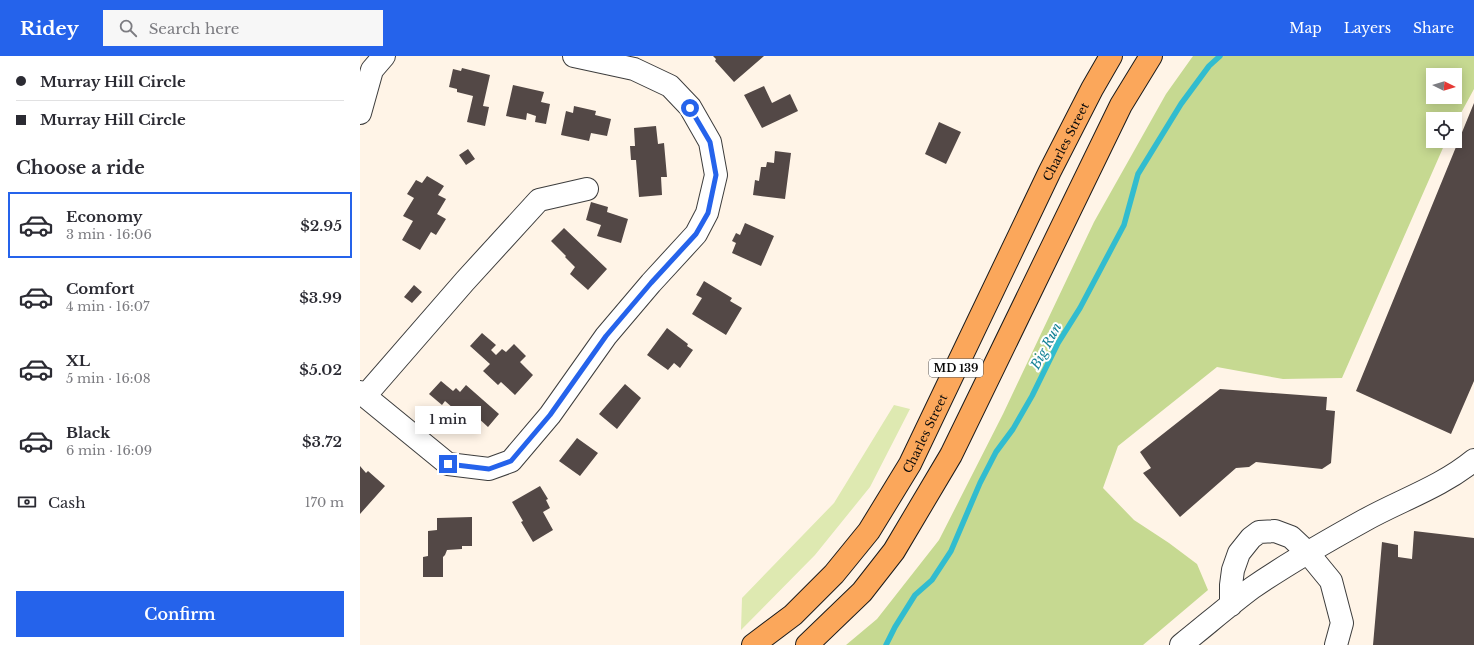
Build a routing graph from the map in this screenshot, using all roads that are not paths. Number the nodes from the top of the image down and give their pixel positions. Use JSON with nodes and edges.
{"nodes":[{"id":1,"x":384,"y":56,"type":"edge"},
{"id":2,"x":574,"y":56,"type":"edge"},
{"id":3,"x":1111,"y":56,"type":"edge"},
{"id":4,"x":1151,"y":56,"type":"edge"},
{"id":5,"x":360,"y":113,"type":"edge"},
{"id":6,"x":587,"y":189,"type":"dead end"},
{"id":7,"x":363,"y":394,"type":"edge"},
{"id":8,"x":1474,"y":460,"type":"edge"},
{"id":9,"x":1308,"y":553,"type":"junction"},
{"id":10,"x":1231,"y":604,"type":"junction"},
{"id":11,"x":1184,"y":644,"type":"edge"},
{"id":12,"x":753,"y":645,"type":"edge"},
{"id":13,"x":806,"y":645,"type":"edge"},
{"id":14,"x":1336,"y":645,"type":"edge"}],
"edges":[{"from":1,"to":5,"type":"street"},
{"from":2,"to":7,"type":"street"},
{"from":3,"to":12,"type":"main road","name":"Charles Street","number":"MD 139"},
{"from":4,"to":13,"type":"main road","number":"MD 139"},
{"from":6,"to":7,"type":"street"},
{"from":8,"to":9,"type":"street"},
{"from":9,"to":10,"type":"street"},
{"from":9,"to":10,"type":"street"},
{"from":9,"to":14,"type":"street"},
{"from":10,"to":11,"type":"street"}]}
